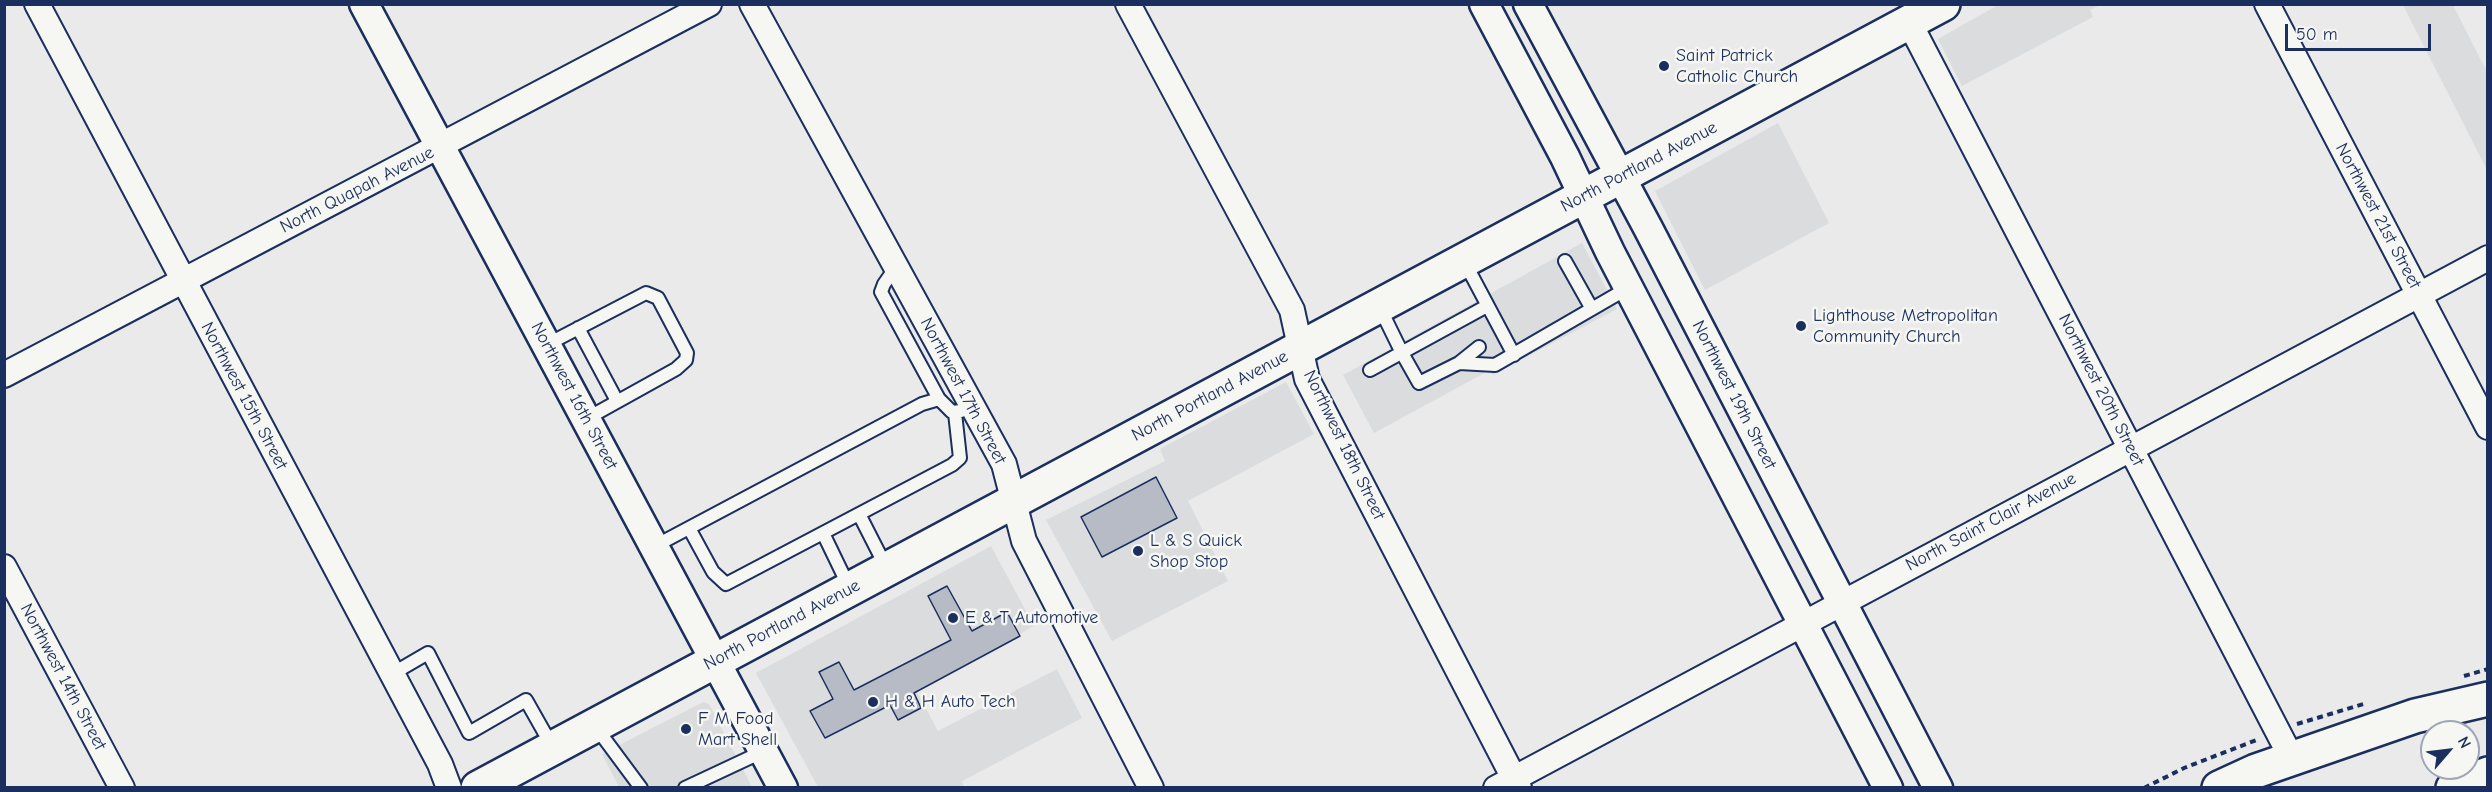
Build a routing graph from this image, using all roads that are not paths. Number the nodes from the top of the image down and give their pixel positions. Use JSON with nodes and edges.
{"nodes":[{"id":1,"x":37,"y":4,"type":"edge"},
{"id":2,"x":364,"y":4,"type":"edge"},
{"id":3,"x":709,"y":4,"type":"edge"},
{"id":4,"x":752,"y":4,"type":"edge"},
{"id":5,"x":1128,"y":4,"type":"edge"},
{"id":6,"x":1484,"y":4,"type":"edge"},
{"id":7,"x":1528,"y":4,"type":"edge"},
{"id":8,"x":1943,"y":4,"type":"edge"},
{"id":9,"x":2267,"y":4,"type":"edge"},
{"id":10,"x":1910,"y":22,"type":"junction"},
{"id":11,"x":439,"y":148,"type":"junction"},
{"id":12,"x":1620,"y":177,"type":"junction"},
{"id":13,"x":1584,"y":196,"type":"junction"},
{"id":14,"x":2487,"y":258,"type":"edge"},
{"id":15,"x":1464,"y":261,"type":"junction"},
{"id":16,"x":1565,"y":261,"type":"dead end"},
{"id":17,"x":896,"y":267,"type":"junction"},
{"id":18,"x":182,"y":281,"type":"junction"},
{"id":19,"x":1629,"y":287,"type":"junction"},
{"id":20,"x":2419,"y":294,"type":"junction"},
{"id":21,"x":1379,"y":306,"type":"junction"},
{"id":22,"x":1487,"y":306,"type":"junction"},
{"id":23,"x":1592,"y":309,"type":"junction"},
{"id":24,"x":578,"y":328,"type":"junction"},
{"id":25,"x":1502,"y":344,"type":"junction"},
{"id":26,"x":546,"y":345,"type":"junction"},
{"id":27,"x":1300,"y":348,"type":"junction"},
{"id":28,"x":1482,"y":352,"type":"dead end"},
{"id":29,"x":1402,"y":353,"type":"junction"},
{"id":30,"x":1459,"y":363,"type":"junction"},
{"id":31,"x":1370,"y":370,"type":"dead end"},
{"id":32,"x":4,"y":375,"type":"edge"},
{"id":33,"x":939,"y":399,"type":"junction"},
{"id":34,"x":617,"y":401,"type":"junction"},
{"id":35,"x":964,"y":411,"type":"junction"},
{"id":36,"x":586,"y":419,"type":"junction"},
{"id":37,"x":2487,"y":427,"type":"edge"},
{"id":38,"x":2131,"y":447,"type":"junction"},
{"id":39,"x":1013,"y":502,"type":"junction"},
{"id":40,"x":859,"y":514,"type":"junction"},
{"id":41,"x":689,"y":528,"type":"junction"},
{"id":42,"x":823,"y":533,"type":"junction"},
{"id":43,"x":655,"y":546,"type":"junction"},
{"id":44,"x":4,"y":567,"type":"edge"},
{"id":45,"x":887,"y":569,"type":"junction"},
{"id":46,"x":850,"y":589,"type":"junction"},
{"id":47,"x":1842,"y":603,"type":"junction"},
{"id":48,"x":1804,"y":623,"type":"junction"},
{"id":49,"x":717,"y":660,"type":"junction"},
{"id":50,"x":392,"y":674,"type":"junction"},
{"id":51,"x":2487,"y":699,"type":"edge"},
{"id":52,"x":595,"y":725,"type":"junction"},
{"id":53,"x":553,"y":748,"type":"junction"},
{"id":54,"x":764,"y":751,"type":"junction"},
{"id":55,"x":2292,"y":759,"type":"junction"},
{"id":56,"x":2487,"y":774,"type":"edge"},
{"id":57,"x":1510,"y":784,"type":"edge"},
{"id":58,"x":122,"y":788,"type":"edge"},
{"id":59,"x":449,"y":788,"type":"edge"},
{"id":60,"x":478,"y":788,"type":"edge"},
{"id":61,"x":641,"y":788,"type":"edge"},
{"id":62,"x":685,"y":788,"type":"edge"},
{"id":63,"x":783,"y":788,"type":"edge"},
{"id":64,"x":1151,"y":788,"type":"edge"},
{"id":65,"x":1888,"y":788,"type":"edge"},
{"id":66,"x":1938,"y":788,"type":"edge"},
{"id":67,"x":2219,"y":788,"type":"edge"},
{"id":68,"x":2453,"y":788,"type":"edge"}],
"edges":[{"from":1,"to":18,"type":"street","name":"Northwest 15th Street"},
{"from":2,"to":11,"type":"street","name":"Northwest 16th Street"},
{"from":3,"to":11,"type":"street","name":"North Quapah Avenue"},
{"from":4,"to":17,"type":"street","name":"Northwest 17th Street"},
{"from":5,"to":27,"type":"street","name":"Northwest 18th Street"},
{"from":6,"to":13,"type":"street"},
{"from":7,"to":12,"type":"street","name":"Northwest 19th Street"},
{"from":8,"to":10,"type":"main road","name":"North Portland Avenue"},
{"from":9,"to":20,"type":"street","name":"Northwest 21st Street"},
{"from":10,"to":12,"type":"main road","name":"North Portland Avenue"},
{"from":10,"to":38,"type":"street","name":"Northwest 20th Street"},
{"from":11,"to":18,"type":"street","name":"North Quapah Avenue"},
{"from":11,"to":26,"type":"street","name":"Northwest 16th Street"},
{"from":12,"to":13,"type":"main road","name":"North Portland Avenue"},
{"from":12,"to":47,"type":"street","name":"Northwest 19th Street"},
{"from":13,"to":15,"type":"main road","name":"North Portland Avenue"},
{"from":13,"to":19,"type":"street"},
{"from":14,"to":20,"type":"street","name":"North Saint Clair Avenue"},
{"from":15,"to":21,"type":"main road","name":"North Portland Avenue"},
{"from":15,"to":22,"type":"lane"},
{"from":16,"to":23,"type":"lane"},
{"from":17,"to":33,"type":"lane"},
{"from":17,"to":35,"type":"street","name":"Northwest 17th Street"},
{"from":18,"to":32,"type":"street","name":"North Quapah Avenue"},
{"from":18,"to":50,"type":"street","name":"Northwest 15th Street"},
{"from":19,"to":23,"type":"lane"},
{"from":19,"to":48,"type":"street"},
{"from":20,"to":37,"type":"street","name":"Northwest 21st Street"},
{"from":20,"to":38,"type":"street","name":"North Saint Clair Avenue"},
{"from":21,"to":27,"type":"main road","name":"North Portland Avenue"},
{"from":21,"to":29,"type":"lane"},
{"from":22,"to":25,"type":"lane"},
{"from":22,"to":29,"type":"lane"},
{"from":23,"to":25,"type":"lane"},
{"from":24,"to":26,"type":"lane"},
{"from":24,"to":34,"type":"lane"},
{"from":24,"to":34,"type":"lane"},
{"from":25,"to":30,"type":"lane"},
{"from":26,"to":36,"type":"street","name":"Northwest 16th Street"},
{"from":27,"to":39,"type":"main road","name":"North Portland Avenue"},
{"from":27,"to":57,"type":"street","name":"Northwest 18th Street"},
{"from":28,"to":30,"type":"lane"},
{"from":29,"to":30,"type":"lane"},
{"from":29,"to":31,"type":"lane"},
{"from":33,"to":35,"type":"lane"},
{"from":33,"to":41,"type":"lane"},
{"from":34,"to":36,"type":"lane"},
{"from":35,"to":39,"type":"street","name":"Northwest 17th Street"},
{"from":35,"to":40,"type":"lane"},
{"from":36,"to":43,"type":"street","name":"Northwest 16th Street"},
{"from":38,"to":47,"type":"street","name":"North Saint Clair Avenue"},
{"from":38,"to":55,"type":"street","name":"Northwest 20th Street"},
{"from":39,"to":45,"type":"main road","name":"North Portland Avenue"},
{"from":39,"to":64,"type":"street","name":"Northwest 17th Street"},
{"from":40,"to":42,"type":"lane"},
{"from":40,"to":45,"type":"lane"},
{"from":41,"to":42,"type":"lane"},
{"from":41,"to":43,"type":"lane"},
{"from":42,"to":46,"type":"lane"},
{"from":43,"to":49,"type":"street","name":"Northwest 16th Street"},
{"from":44,"to":58,"type":"street","name":"Northwest 14th Street"},
{"from":45,"to":46,"type":"main road","name":"North Portland Avenue"},
{"from":46,"to":49,"type":"main road","name":"North Portland Avenue"},
{"from":47,"to":48,"type":"street","name":"North Saint Clair Avenue"},
{"from":47,"to":66,"type":"street","name":"Northwest 19th Street"},
{"from":48,"to":57,"type":"street","name":"North Saint Clair Avenue"},
{"from":48,"to":65,"type":"street"},
{"from":49,"to":52,"type":"main road","name":"North Portland Avenue"},
{"from":49,"to":54,"type":"street","name":"Northwest 16th Street"},
{"from":50,"to":53,"type":"lane"},
{"from":50,"to":59,"type":"street","name":"Northwest 15th Street"},
{"from":51,"to":55,"type":"main road"},
{"from":52,"to":53,"type":"main road","name":"North Portland Avenue"},
{"from":52,"to":61,"type":"lane"},
{"from":53,"to":60,"type":"main road","name":"North Portland Avenue"},
{"from":54,"to":62,"type":"lane"},
{"from":54,"to":63,"type":"street","name":"Northwest 16th Street"},
{"from":55,"to":67,"type":"main road"},
{"from":56,"to":68,"type":"main road"}]}
